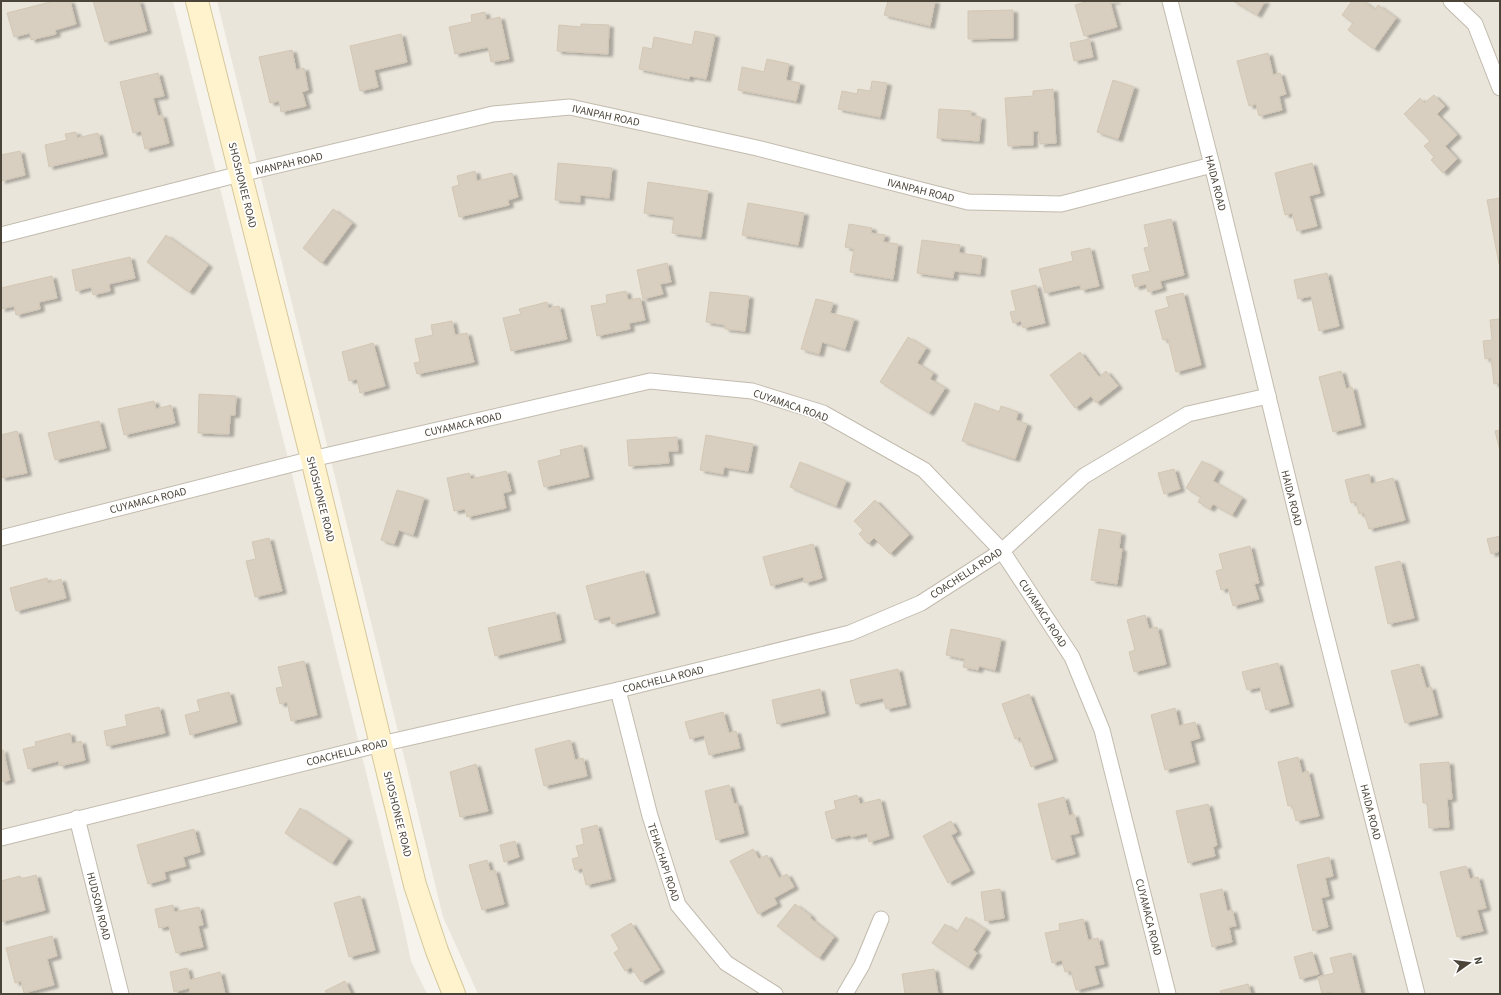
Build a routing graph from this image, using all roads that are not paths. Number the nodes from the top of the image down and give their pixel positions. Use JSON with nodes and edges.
{"nodes":[{"id":1,"x":198,"y":1,"type":"edge"},
{"id":2,"x":1170,"y":1,"type":"edge"},
{"id":3,"x":1451,"y":1,"type":"edge"},
{"id":4,"x":1500,"y":88,"type":"edge"},
{"id":5,"x":1212,"y":165,"type":"junction"},
{"id":6,"x":240,"y":174,"type":"junction"},
{"id":7,"x":1,"y":235,"type":"edge"},
{"id":8,"x":1268,"y":396,"type":"junction"},
{"id":9,"x":312,"y":459,"type":"junction"},
{"id":10,"x":1,"y":538,"type":"edge"},
{"id":11,"x":1002,"y":551,"type":"junction"},
{"id":12,"x":618,"y":690,"type":"junction"},
{"id":13,"x":381,"y":744,"type":"junction"},
{"id":14,"x":77,"y":818,"type":"junction"},
{"id":15,"x":1,"y":838,"type":"edge"},
{"id":16,"x":881,"y":919,"type":"dead end"},
{"id":17,"x":121,"y":994,"type":"edge"},
{"id":18,"x":454,"y":994,"type":"edge"},
{"id":19,"x":775,"y":994,"type":"edge"},
{"id":20,"x":845,"y":994,"type":"edge"},
{"id":21,"x":1168,"y":994,"type":"edge"},
{"id":22,"x":1417,"y":994,"type":"edge"}],
"edges":[{"from":1,"to":6,"type":"street","name":"SHOSHONEE ROAD"},
{"from":2,"to":5,"type":"street","name":"HAIDA ROAD"},
{"from":3,"to":4,"type":"street"},
{"from":5,"to":6,"type":"street","name":"IVANPAH ROAD"},
{"from":5,"to":8,"type":"street","name":"HAIDA ROAD"},
{"from":6,"to":7,"type":"street","name":"IVANPAH ROAD"},
{"from":6,"to":9,"type":"street","name":"SHOSHONEE ROAD"},
{"from":8,"to":11,"type":"street","name":"COACHELLA ROAD"},
{"from":8,"to":22,"type":"street","name":"HAIDA ROAD"},
{"from":9,"to":10,"type":"street","name":"CUYAMACA ROAD"},
{"from":9,"to":11,"type":"street","name":"CUYAMACA ROAD"},
{"from":9,"to":13,"type":"street","name":"SHOSHONEE ROAD"},
{"from":11,"to":12,"type":"street","name":"COACHELLA ROAD"},
{"from":11,"to":21,"type":"street","name":"CUYAMACA ROAD"},
{"from":12,"to":13,"type":"street","name":"COACHELLA ROAD"},
{"from":12,"to":19,"type":"street","name":"TEHACHAPI ROAD"},
{"from":13,"to":14,"type":"street","name":"COACHELLA ROAD"},
{"from":13,"to":18,"type":"street","name":"SHOSHONEE ROAD"},
{"from":14,"to":15,"type":"street","name":"COACHELLA ROAD"},
{"from":14,"to":17,"type":"street","name":"HUDSON ROAD"},
{"from":16,"to":20,"type":"street"}]}
